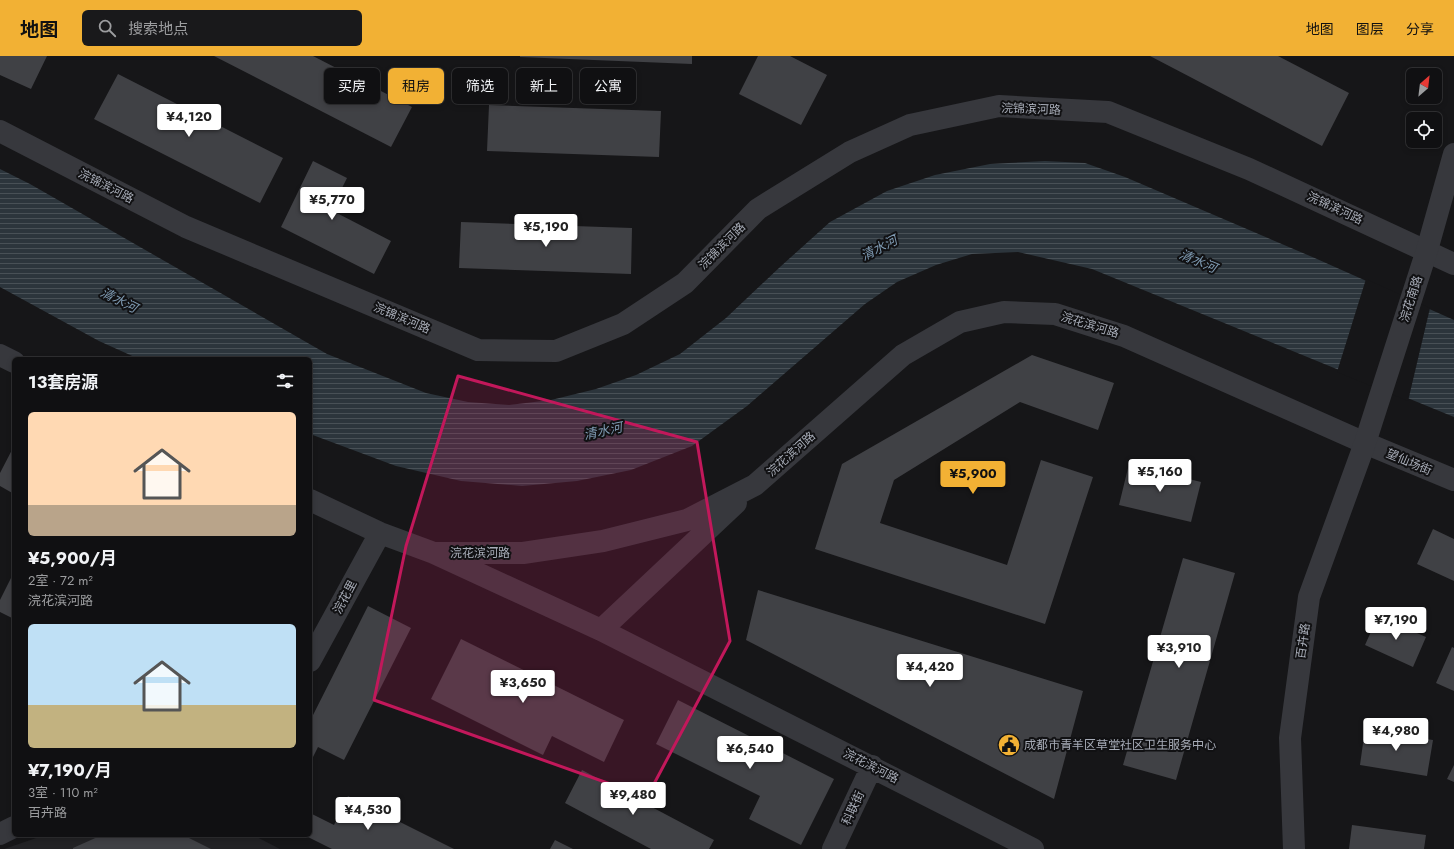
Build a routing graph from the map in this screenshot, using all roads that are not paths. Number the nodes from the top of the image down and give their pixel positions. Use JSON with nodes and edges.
{"nodes":[{"id":1,"x":0,"y":130,"type":"edge"},
{"id":2,"x":1454,"y":154,"type":"edge"},
{"id":3,"x":1427,"y":250,"type":"junction"},
{"id":4,"x":1454,"y":264,"type":"edge"},
{"id":5,"x":0,"y":355,"type":"edge"},
{"id":6,"x":12,"y":361,"type":"edge"},
{"id":7,"x":1365,"y":443,"type":"junction"},
{"id":8,"x":1454,"y":480,"type":"edge"},
{"id":9,"x":755,"y":485,"type":"junction"},
{"id":10,"x":312,"y":501,"type":"edge"},
{"id":11,"x":380,"y":533,"type":"junction"},
{"id":12,"x":434,"y":553,"type":"junction"},
{"id":13,"x":602,"y":630,"type":"junction"},
{"id":14,"x":312,"y":657,"type":"edge"},
{"id":15,"x":872,"y":766,"type":"junction"},
{"id":16,"x":12,"y":828,"type":"edge"},
{"id":17,"x":0,"y":834,"type":"edge"},
{"id":18,"x":833,"y":849,"type":"edge"},
{"id":19,"x":1033,"y":849,"type":"edge"},
{"id":20,"x":1294,"y":849,"type":"edge"}],
"edges":[{"from":1,"to":3,"type":"street","name":"浣锦滨河路"},
{"from":2,"to":3,"type":"street","name":"浣花南路"},
{"from":3,"to":4,"type":"street","name":"浣锦滨河路"},
{"from":3,"to":7,"type":"street","name":"浣花南路"},
{"from":5,"to":6,"type":"street"},
{"from":7,"to":8,"type":"street","name":"望仙场街"},
{"from":7,"to":9,"type":"street","name":"浣花滨河路"},
{"from":7,"to":20,"type":"street","name":"百卉路"},
{"from":9,"to":12,"type":"street","name":"浣花滨河路"},
{"from":9,"to":13,"type":"street","name":"浣花滨河路"},
{"from":10,"to":11,"type":"street","name":"浣花滨河路"},
{"from":11,"to":12,"type":"street","name":"浣花滨河路"},
{"from":11,"to":14,"type":"street","name":"浣花里"},
{"from":12,"to":13,"type":"street","name":"浣花滨河路"},
{"from":13,"to":15,"type":"street","name":"浣花滨河路"},
{"from":15,"to":18,"type":"street","name":"科联街"},
{"from":15,"to":19,"type":"street","name":"浣花滨河路"},
{"from":16,"to":17,"type":"street"}]}
